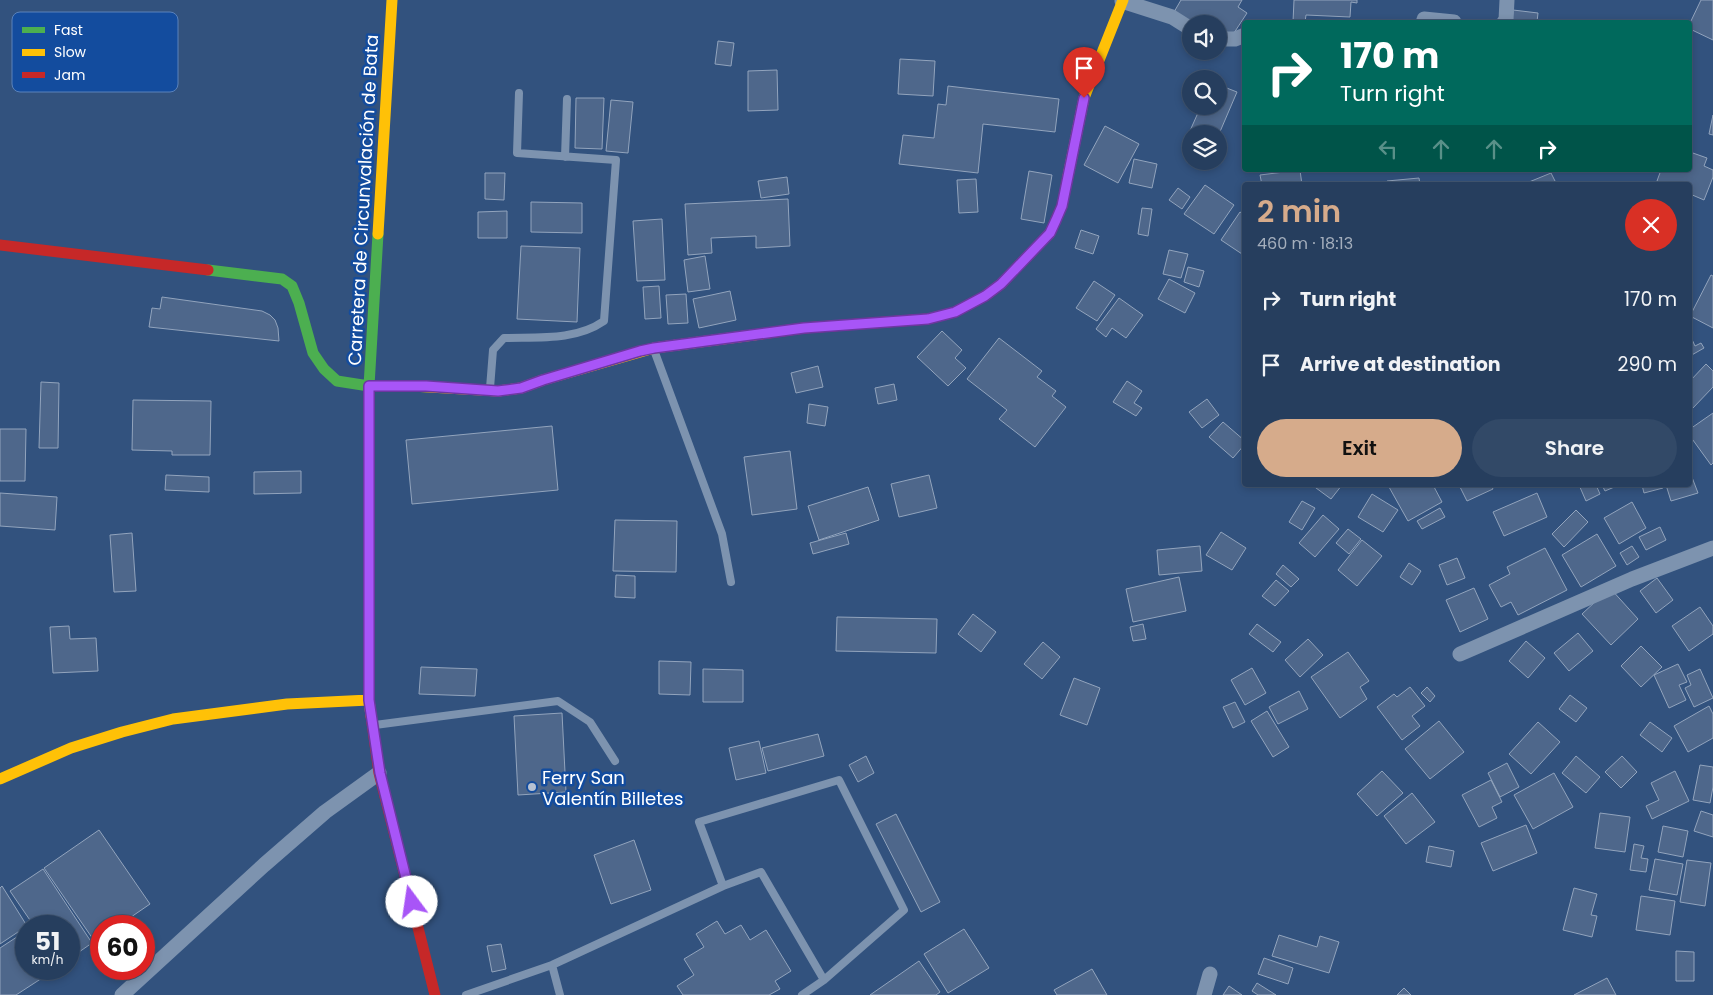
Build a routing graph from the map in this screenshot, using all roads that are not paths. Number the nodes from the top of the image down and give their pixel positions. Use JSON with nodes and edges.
{"nodes":[{"id":1,"x":392,"y":0,"type":"edge"},
{"id":2,"x":1122,"y":0,"type":"edge"},
{"id":3,"x":1507,"y":0,"type":"edge"},
{"id":4,"x":1424,"y":19,"type":"dead end"},
{"id":5,"x":1434,"y":20,"type":"edge"},
{"id":6,"x":1506,"y":20,"type":"edge"},
{"id":7,"x":1182,"y":23,"type":"edge"},
{"id":8,"x":1242,"y":36,"type":"edge"},
{"id":9,"x":1227,"y":39,"type":"edge"},
{"id":10,"x":519,"y":93,"type":"dead end"},
{"id":11,"x":567,"y":99,"type":"dead end"},
{"id":12,"x":565,"y":157,"type":"junction"},
{"id":13,"x":0,"y":245,"type":"edge"},
{"id":14,"x":654,"y":348,"type":"junction"},
{"id":15,"x":369,"y":386,"type":"junction"},
{"id":16,"x":490,"y":390,"type":"junction"},
{"id":17,"x":1713,"y":548,"type":"edge"},
{"id":18,"x":731,"y":582,"type":"dead end"},
{"id":19,"x":1460,"y":654,"type":"dead end"},
{"id":20,"x":369,"y":700,"type":"junction"},
{"id":21,"x":373,"y":725,"type":"junction"},
{"id":22,"x":615,"y":761,"type":"dead end"},
{"id":23,"x":380,"y":773,"type":"junction"},
{"id":24,"x":0,"y":779,"type":"edge"},
{"id":25,"x":723,"y":886,"type":"junction"},
{"id":26,"x":552,"y":965,"type":"junction"},
{"id":27,"x":1210,"y":974,"type":"dead end"},
{"id":28,"x":824,"y":980,"type":"junction"},
{"id":29,"x":122,"y":995,"type":"edge"},
{"id":30,"x":435,"y":995,"type":"edge"},
{"id":31,"x":466,"y":995,"type":"edge"},
{"id":32,"x":560,"y":995,"type":"edge"},
{"id":33,"x":802,"y":995,"type":"edge"},
{"id":34,"x":1204,"y":995,"type":"edge"}],
"edges":[{"from":1,"to":15,"type":"street","name":"Carretera de Circunvalación de Bata"},
{"from":2,"to":7,"type":"street"},
{"from":2,"to":14,"type":"street"},
{"from":3,"to":6,"type":"street"},
{"from":4,"to":5,"type":"street"},
{"from":8,"to":9,"type":"street"},
{"from":10,"to":12,"type":"lane"},
{"from":11,"to":12,"type":"lane"},
{"from":12,"to":16,"type":"lane"},
{"from":13,"to":15,"type":"street"},
{"from":14,"to":16,"type":"street"},
{"from":14,"to":18,"type":"lane"},
{"from":15,"to":16,"type":"street"},
{"from":15,"to":20,"type":"street","name":"Carretera de Circunvalación de Bata"},
{"from":17,"to":19,"type":"street"},
{"from":20,"to":21,"type":"street","name":"Carretera de Circunvalación de Bata"},
{"from":20,"to":24,"type":"street"},
{"from":21,"to":22,"type":"lane"},
{"from":21,"to":23,"type":"street","name":"Carretera de Circunvalación de Bata"},
{"from":23,"to":29,"type":"street"},
{"from":23,"to":30,"type":"street","name":"Carretera de Circunvalación de Bata"},
{"from":25,"to":26,"type":"lane"},
{"from":25,"to":28,"type":"lane"},
{"from":25,"to":28,"type":"lane"},
{"from":26,"to":31,"type":"lane"},
{"from":26,"to":32,"type":"lane"},
{"from":27,"to":34,"type":"street"},
{"from":28,"to":33,"type":"lane"}]}
